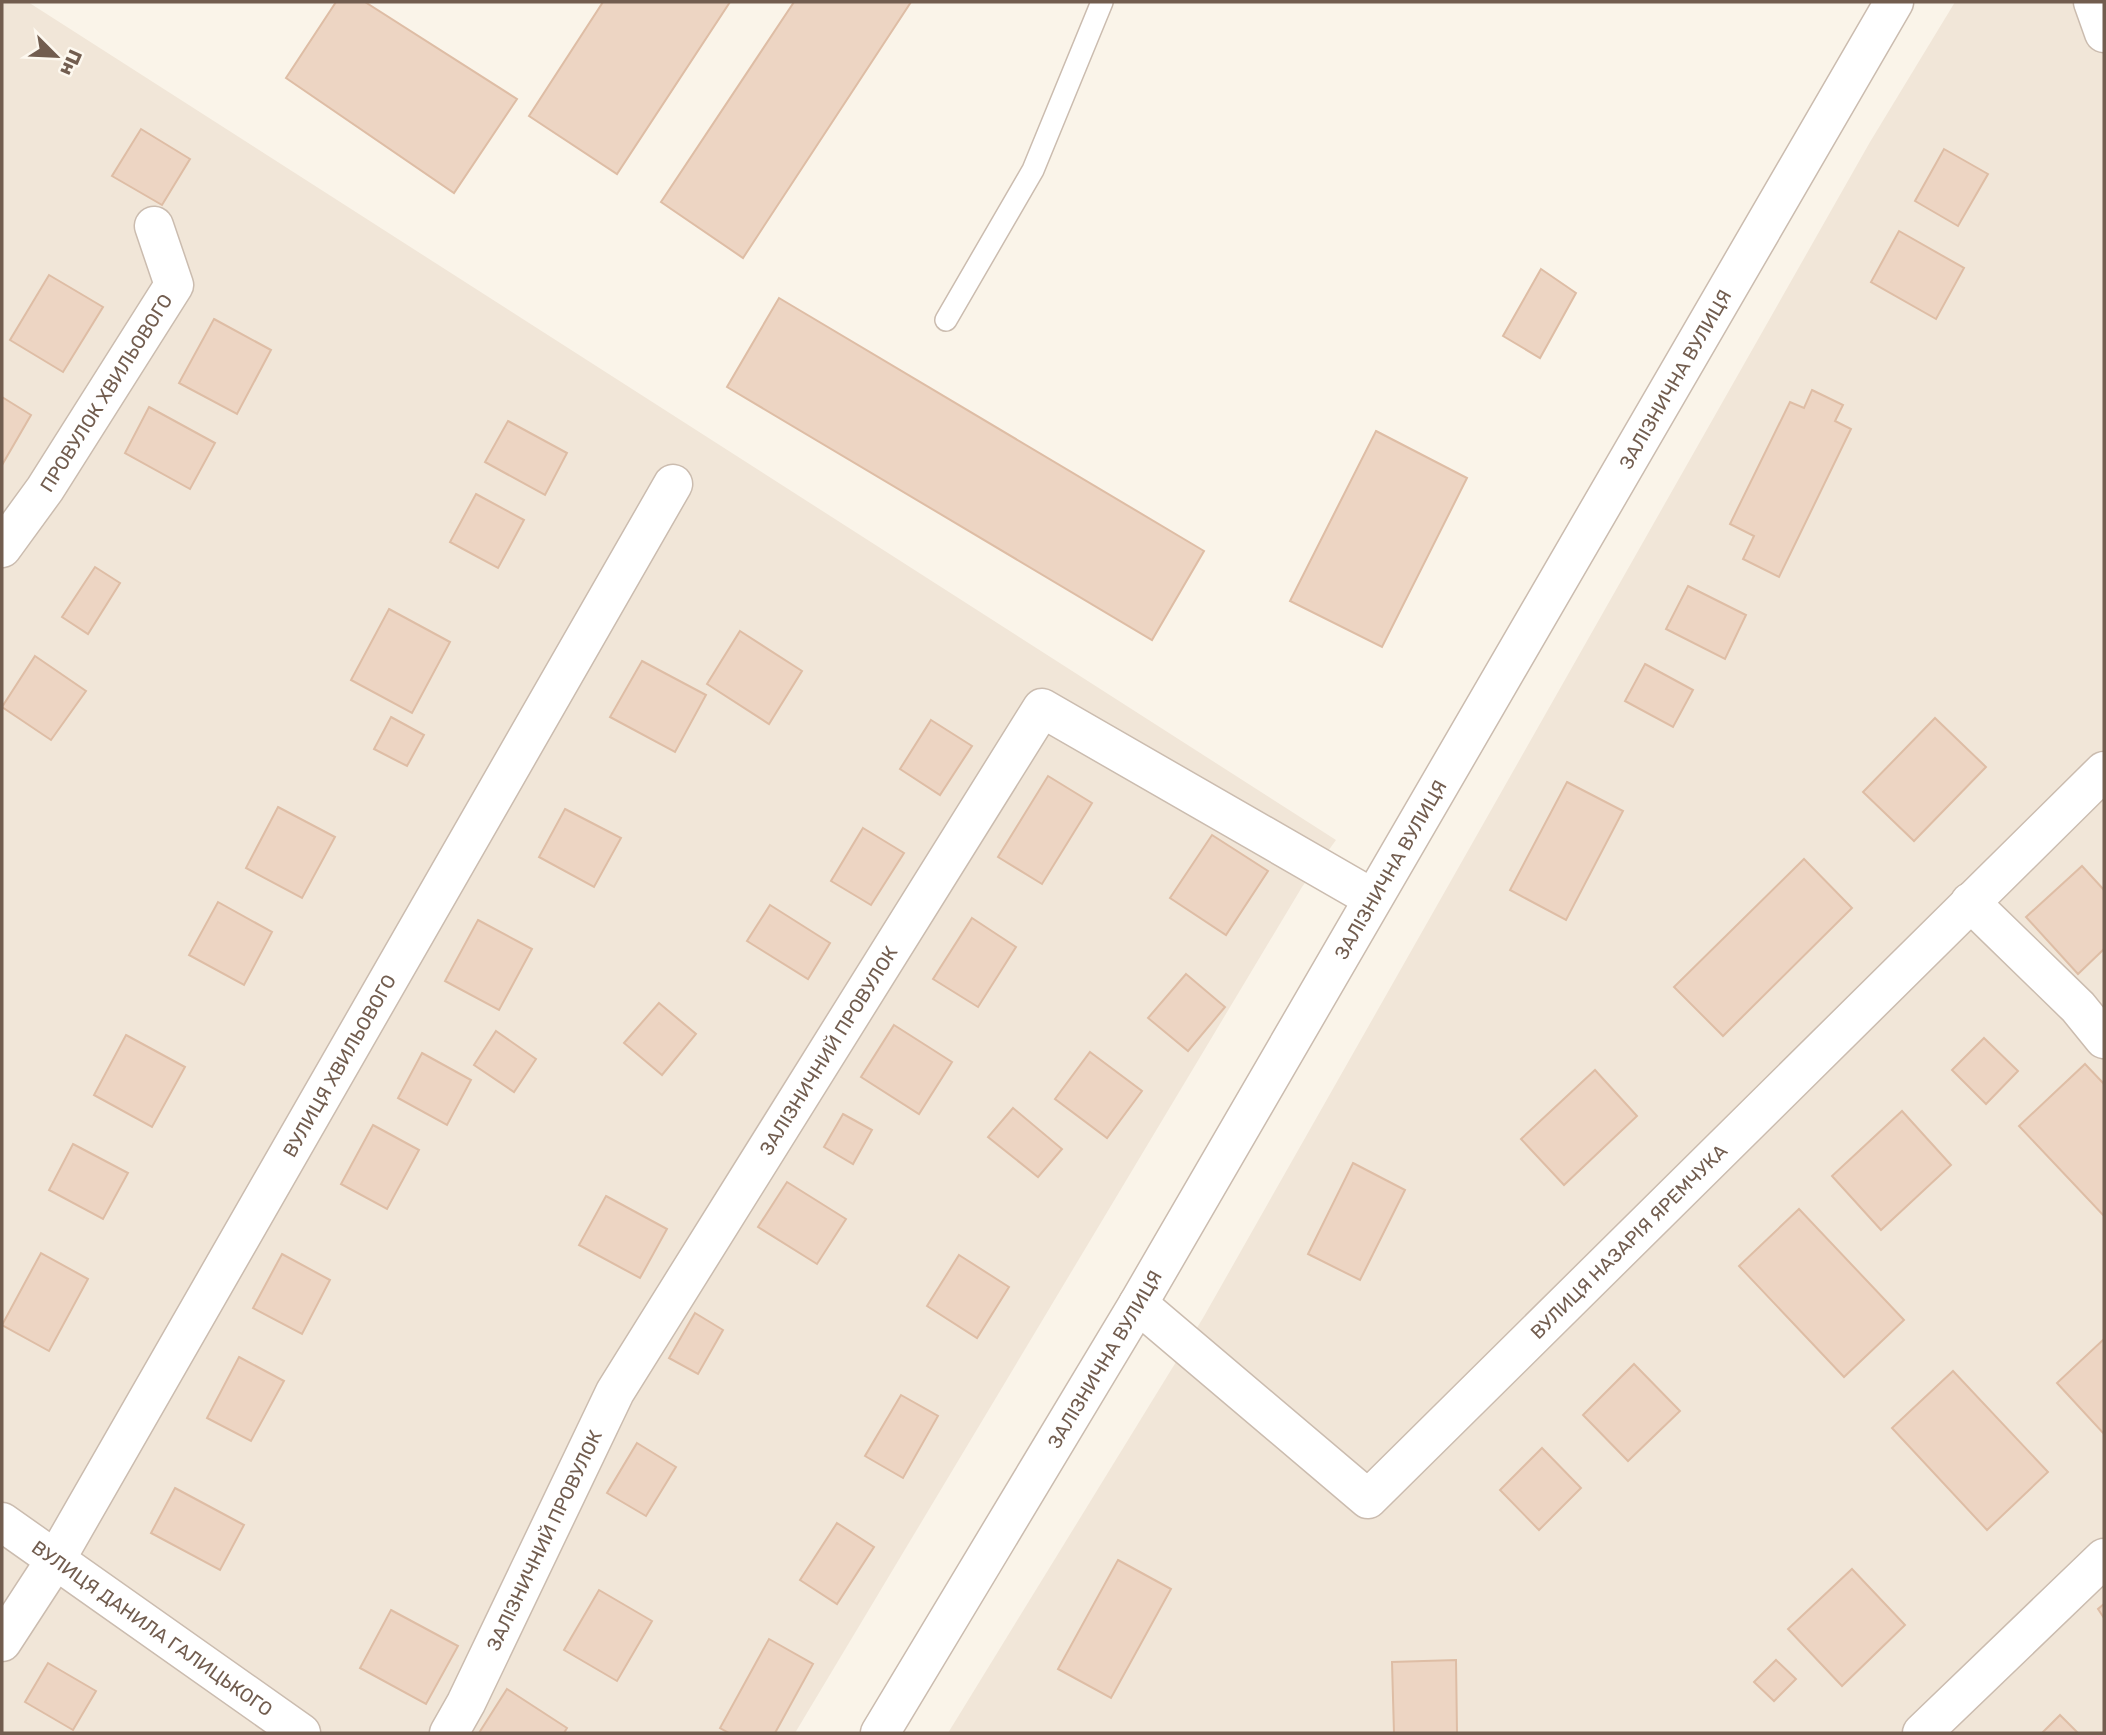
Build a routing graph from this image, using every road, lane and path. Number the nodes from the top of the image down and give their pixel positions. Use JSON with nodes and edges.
{"nodes":[{"id":1,"x":1102,"y":2,"type":"edge"},
{"id":2,"x":1894,"y":2,"type":"edge"},
{"id":3,"x":2093,"y":2,"type":"edge"},
{"id":4,"x":2104,"y":33,"type":"edge"},
{"id":5,"x":154,"y":226,"type":"dead end"},
{"id":6,"x":946,"y":320,"type":"dead end"},
{"id":7,"x":673,"y":484,"type":"dead end"},
{"id":8,"x":2,"y":548,"type":"edge"},
{"id":9,"x":2104,"y":771,"type":"edge"},
{"id":10,"x":1372,"y":898,"type":"junction"},
{"id":11,"x":1970,"y":902,"type":"junction"},
{"id":12,"x":2104,"y":1040,"type":"edge"},
{"id":13,"x":1138,"y":1304,"type":"junction"},
{"id":14,"x":2,"y":1522,"type":"edge"},
{"id":15,"x":2104,"y":1558,"type":"edge"},
{"id":16,"x":56,"y":1559,"type":"junction"},
{"id":17,"x":2,"y":1643,"type":"edge"},
{"id":18,"x":301,"y":1733,"type":"edge"},
{"id":19,"x":449,"y":1733,"type":"edge"},
{"id":20,"x":880,"y":1733,"type":"edge"},
{"id":21,"x":1922,"y":1733,"type":"edge"}],
"edges":[{"from":1,"to":6,"type":"lane"},
{"from":2,"to":10,"type":"street","name":"ЗАЛІЗНИЧНА ВУЛИЦЯ"},
{"from":3,"to":4,"type":"street"},
{"from":5,"to":8,"type":"street","name":"ПРОВУЛОК ХВИЛЬОВОГО"},
{"from":7,"to":16,"type":"street","name":"ВУЛИЦЯ ХВИЛЬОВОГО"},
{"from":9,"to":11,"type":"street","name":"ВУЛИЦЯ НАЗАРІЯ ЯРЕМЧУКА"},
{"from":10,"to":13,"type":"street","name":"ЗАЛІЗНИЧНА ВУЛИЦЯ"},
{"from":10,"to":19,"type":"street","name":"ЗАЛІЗНИЧНИЙ ПРОВУЛОК"},
{"from":11,"to":12,"type":"street"},
{"from":11,"to":13,"type":"street","name":"ВУЛИЦЯ НАЗАРІЯ ЯРЕМЧУКА"},
{"from":13,"to":20,"type":"street","name":"ЗАЛІЗНИЧНА ВУЛИЦЯ"},
{"from":14,"to":16,"type":"street","name":"ВУЛИЦЯ ДАНИЛА ГАЛИЦЬКОГО"},
{"from":15,"to":21,"type":"street"},
{"from":16,"to":17,"type":"street","name":"ВУЛИЦЯ ХВИЛЬОВОГО"},
{"from":16,"to":18,"type":"street","name":"ВУЛИЦЯ ДАНИЛА ГАЛИЦЬКОГО"}]}
